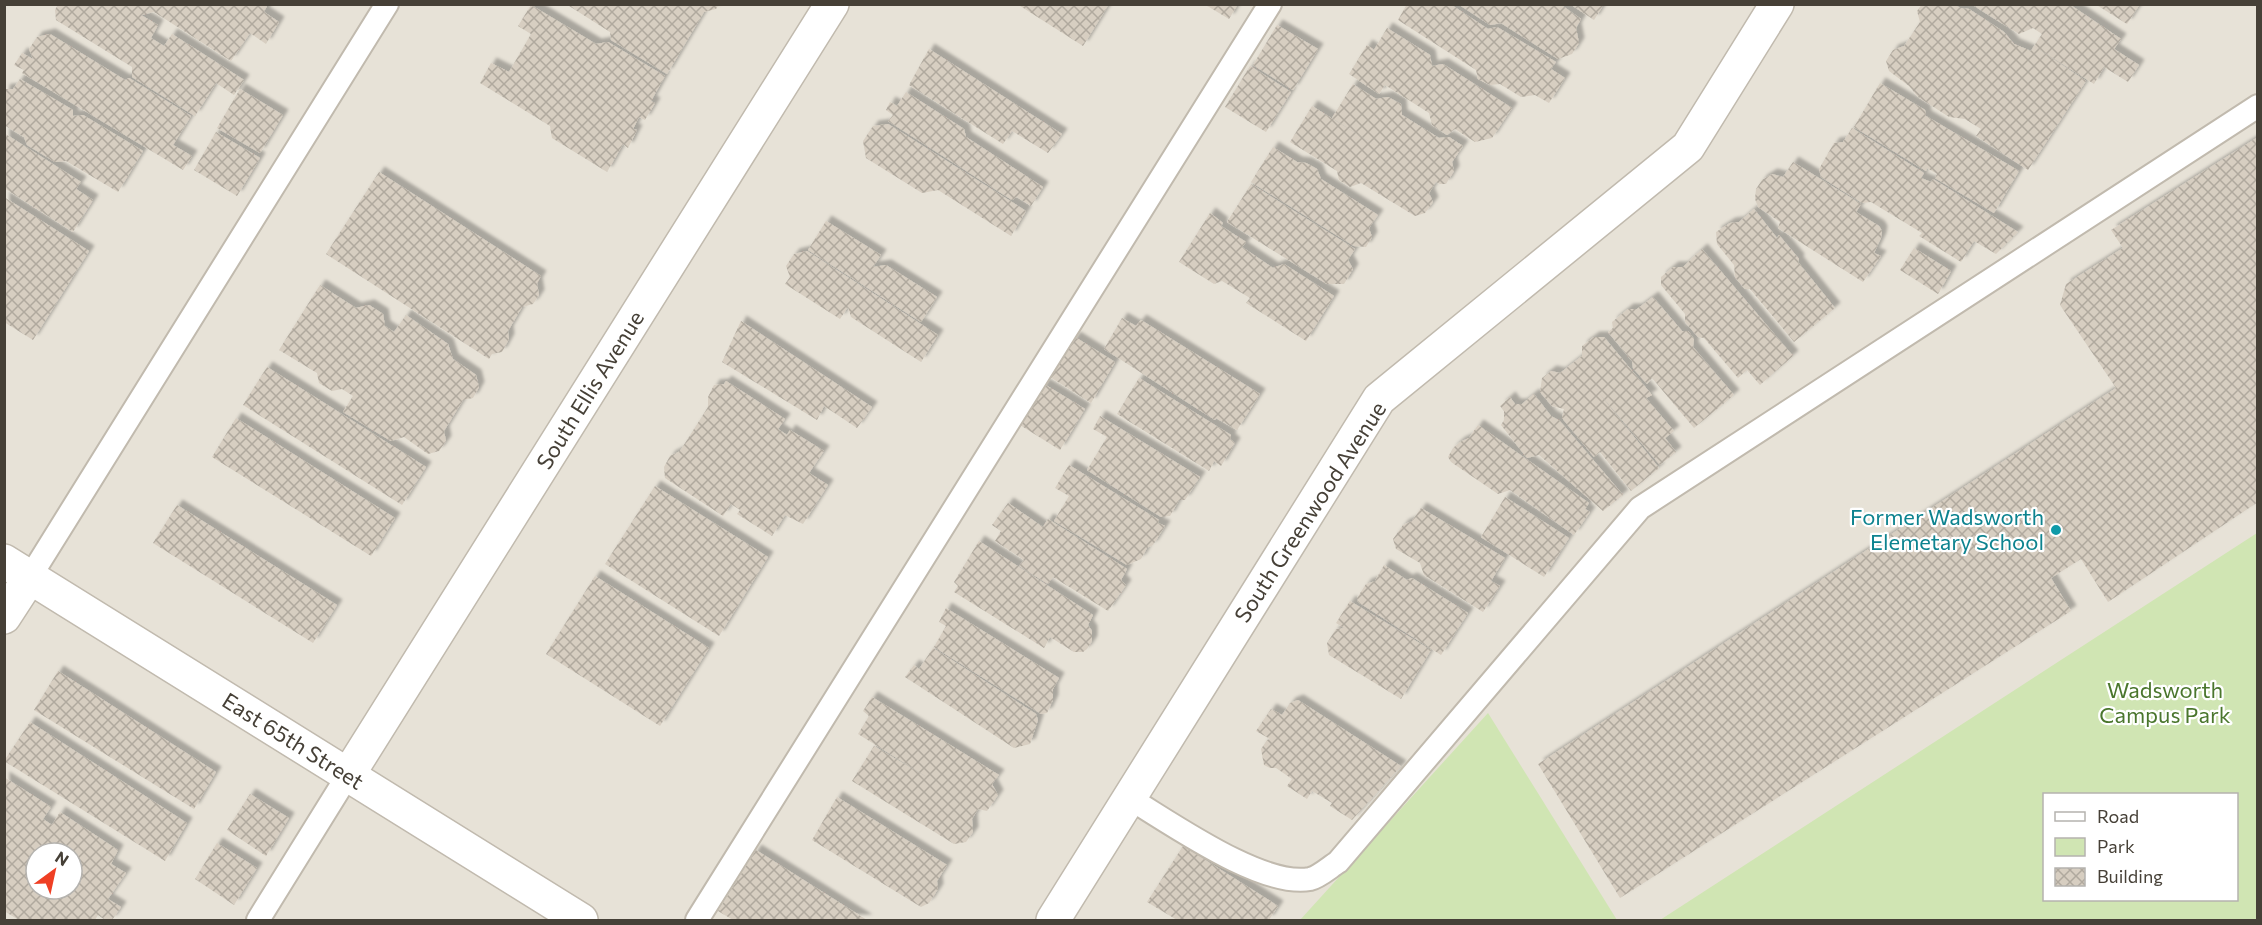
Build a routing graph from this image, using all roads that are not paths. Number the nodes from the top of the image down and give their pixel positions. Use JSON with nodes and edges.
{"nodes":[{"id":1,"x":387,"y":4,"type":"edge"},
{"id":2,"x":832,"y":4,"type":"edge"},
{"id":3,"x":1270,"y":4,"type":"edge"},
{"id":4,"x":1777,"y":4,"type":"edge"},
{"id":5,"x":2258,"y":106,"type":"edge"},
{"id":6,"x":17,"y":569,"type":"edge"},
{"id":7,"x":4,"y":617,"type":"edge"},
{"id":8,"x":348,"y":775,"type":"junction"},
{"id":9,"x":1130,"y":798,"type":"junction"},
{"id":10,"x":258,"y":921,"type":"edge"},
{"id":11,"x":581,"y":921,"type":"edge"},
{"id":12,"x":697,"y":921,"type":"edge"},
{"id":13,"x":1053,"y":921,"type":"edge"}],
"edges":[{"from":1,"to":6,"type":"lane"},
{"from":2,"to":8,"type":"street","name":"South Ellis Avenue"},
{"from":3,"to":12,"type":"lane"},
{"from":4,"to":9,"type":"street","name":"South Greenwood Avenue"},
{"from":5,"to":9,"type":"lane"},
{"from":6,"to":7,"type":"street"},
{"from":6,"to":8,"type":"street","name":"East 65th Street"},
{"from":8,"to":10,"type":"lane"},
{"from":8,"to":11,"type":"street","name":"East 65th Street"},
{"from":9,"to":13,"type":"street","name":"South Greenwood Avenue"}]}
